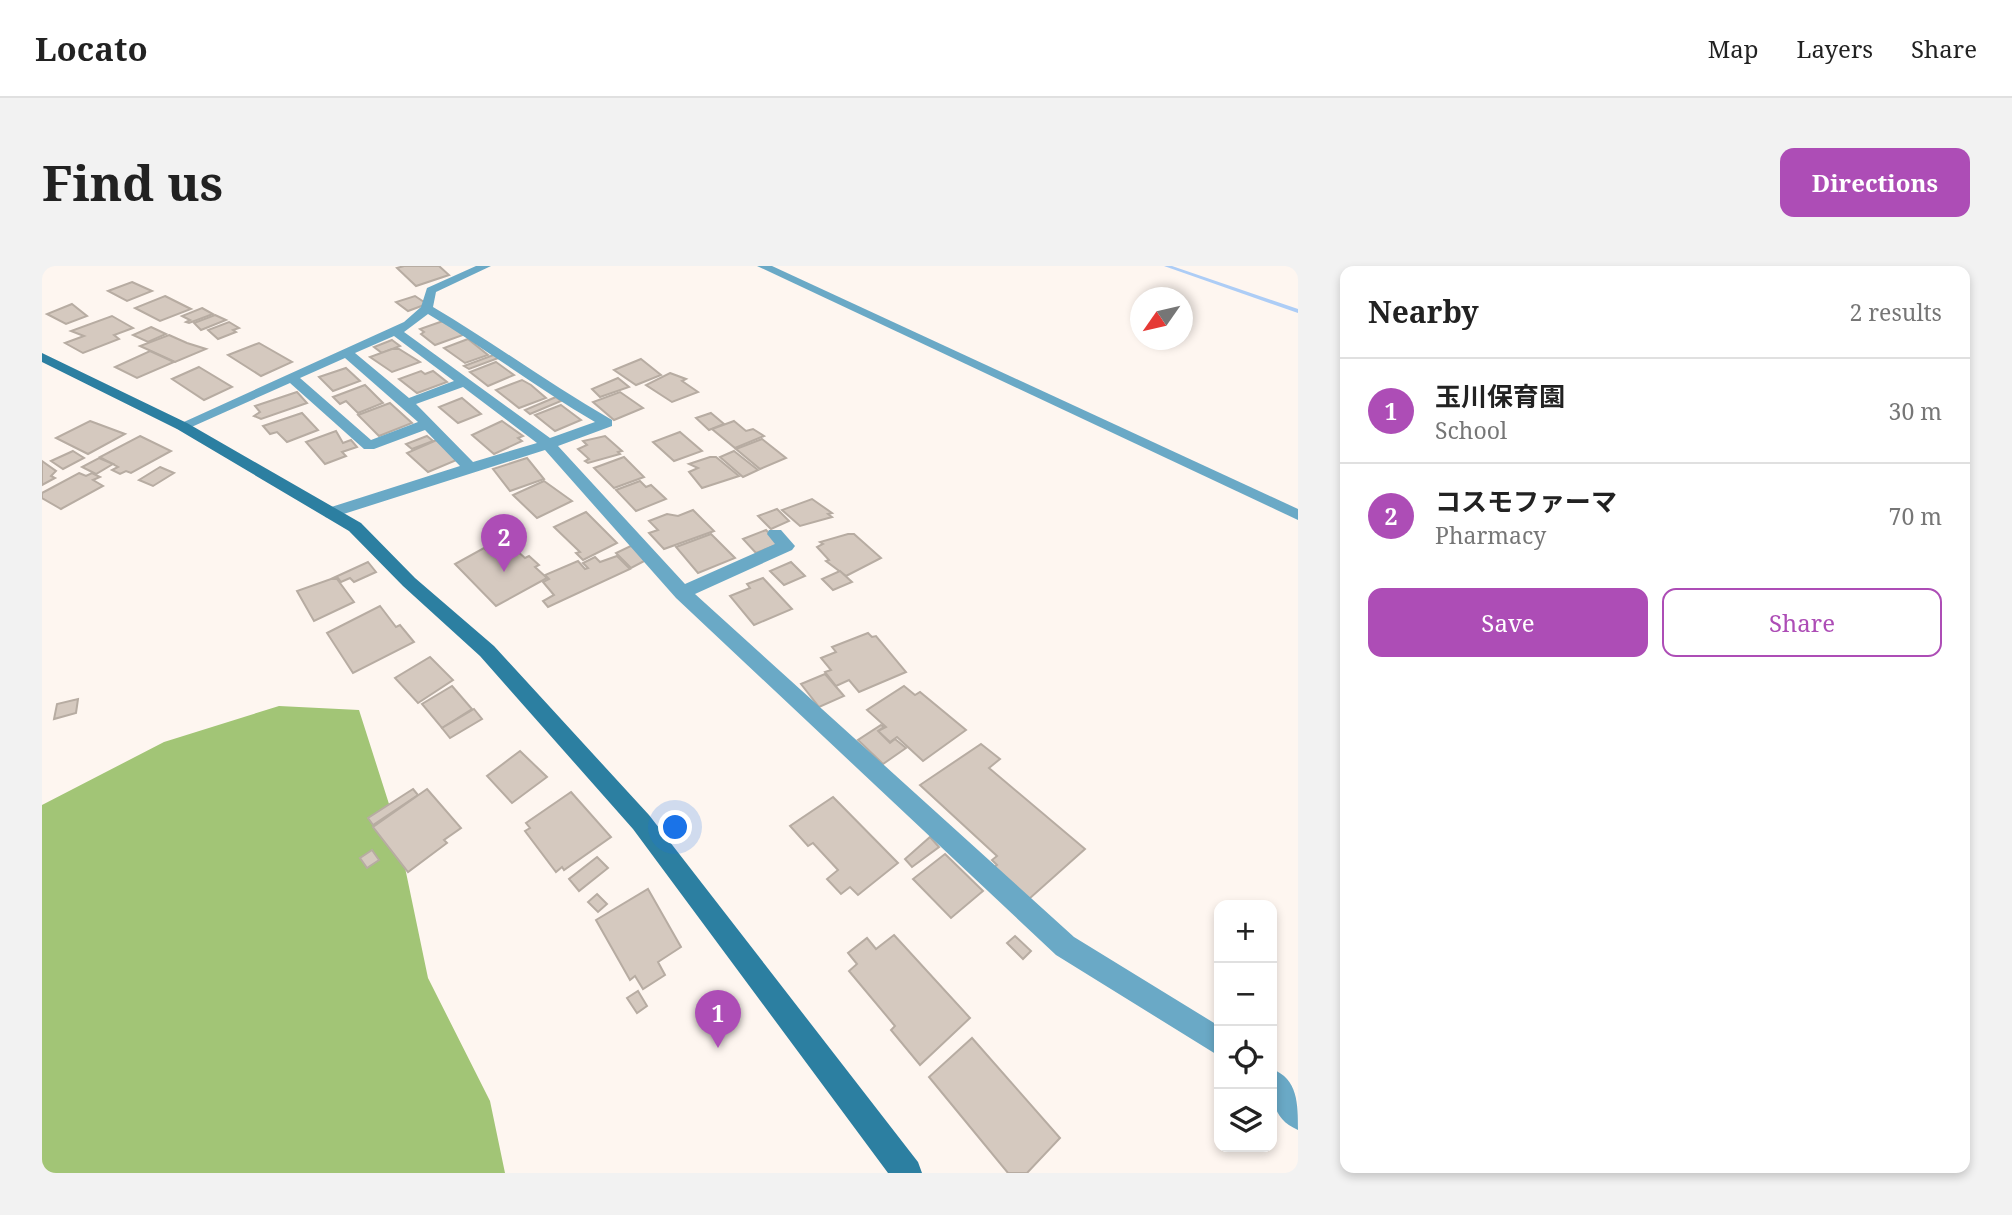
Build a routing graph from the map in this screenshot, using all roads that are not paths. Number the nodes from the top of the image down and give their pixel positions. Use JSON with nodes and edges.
{"nodes":[{"id":1,"x":485,"y":266,"type":"edge"},
{"id":2,"x":763,"y":266,"type":"edge"},
{"id":3,"x":427,"y":308,"type":"junction"},
{"id":4,"x":396,"y":331,"type":"junction"},
{"id":5,"x":346,"y":353,"type":"junction"},
{"id":6,"x":42,"y":357,"type":"edge"},
{"id":7,"x":291,"y":377,"type":"junction"},
{"id":8,"x":465,"y":382,"type":"junction"},
{"id":9,"x":407,"y":403,"type":"junction"},
{"id":10,"x":427,"y":424,"type":"junction"},
{"id":11,"x":182,"y":426,"type":"junction"},
{"id":12,"x":548,"y":444,"type":"junction"},
{"id":13,"x":470,"y":468,"type":"junction"},
{"id":14,"x":331,"y":513,"type":"junction"},
{"id":15,"x":1298,"y":515,"type":"edge"},
{"id":16,"x":775,"y":534,"type":"dead end"},
{"id":17,"x":682,"y":593,"type":"junction"},
{"id":18,"x":1214,"y":1039,"type":"edge"},
{"id":19,"x":1277,"y":1089,"type":"edge"},
{"id":20,"x":1298,"y":1115,"type":"edge"},
{"id":21,"x":907,"y":1173,"type":"edge"}],
"edges":[{"from":1,"to":3,"type":"street"},
{"from":2,"to":15,"type":"street"},
{"from":3,"to":4,"type":"street"},
{"from":3,"to":12,"type":"street"},
{"from":4,"to":5,"type":"street"},
{"from":4,"to":8,"type":"street"},
{"from":5,"to":7,"type":"street"},
{"from":5,"to":9,"type":"street"},
{"from":6,"to":11,"type":"street"},
{"from":7,"to":10,"type":"street"},
{"from":7,"to":11,"type":"street"},
{"from":8,"to":9,"type":"street"},
{"from":8,"to":12,"type":"street"},
{"from":9,"to":10,"type":"street"},
{"from":10,"to":13,"type":"street"},
{"from":11,"to":14,"type":"street"},
{"from":12,"to":13,"type":"street"},
{"from":12,"to":17,"type":"street"},
{"from":13,"to":14,"type":"street"},
{"from":14,"to":21,"type":"street"},
{"from":16,"to":17,"type":"street"},
{"from":17,"to":18,"type":"street"},
{"from":19,"to":20,"type":"street"}]}
